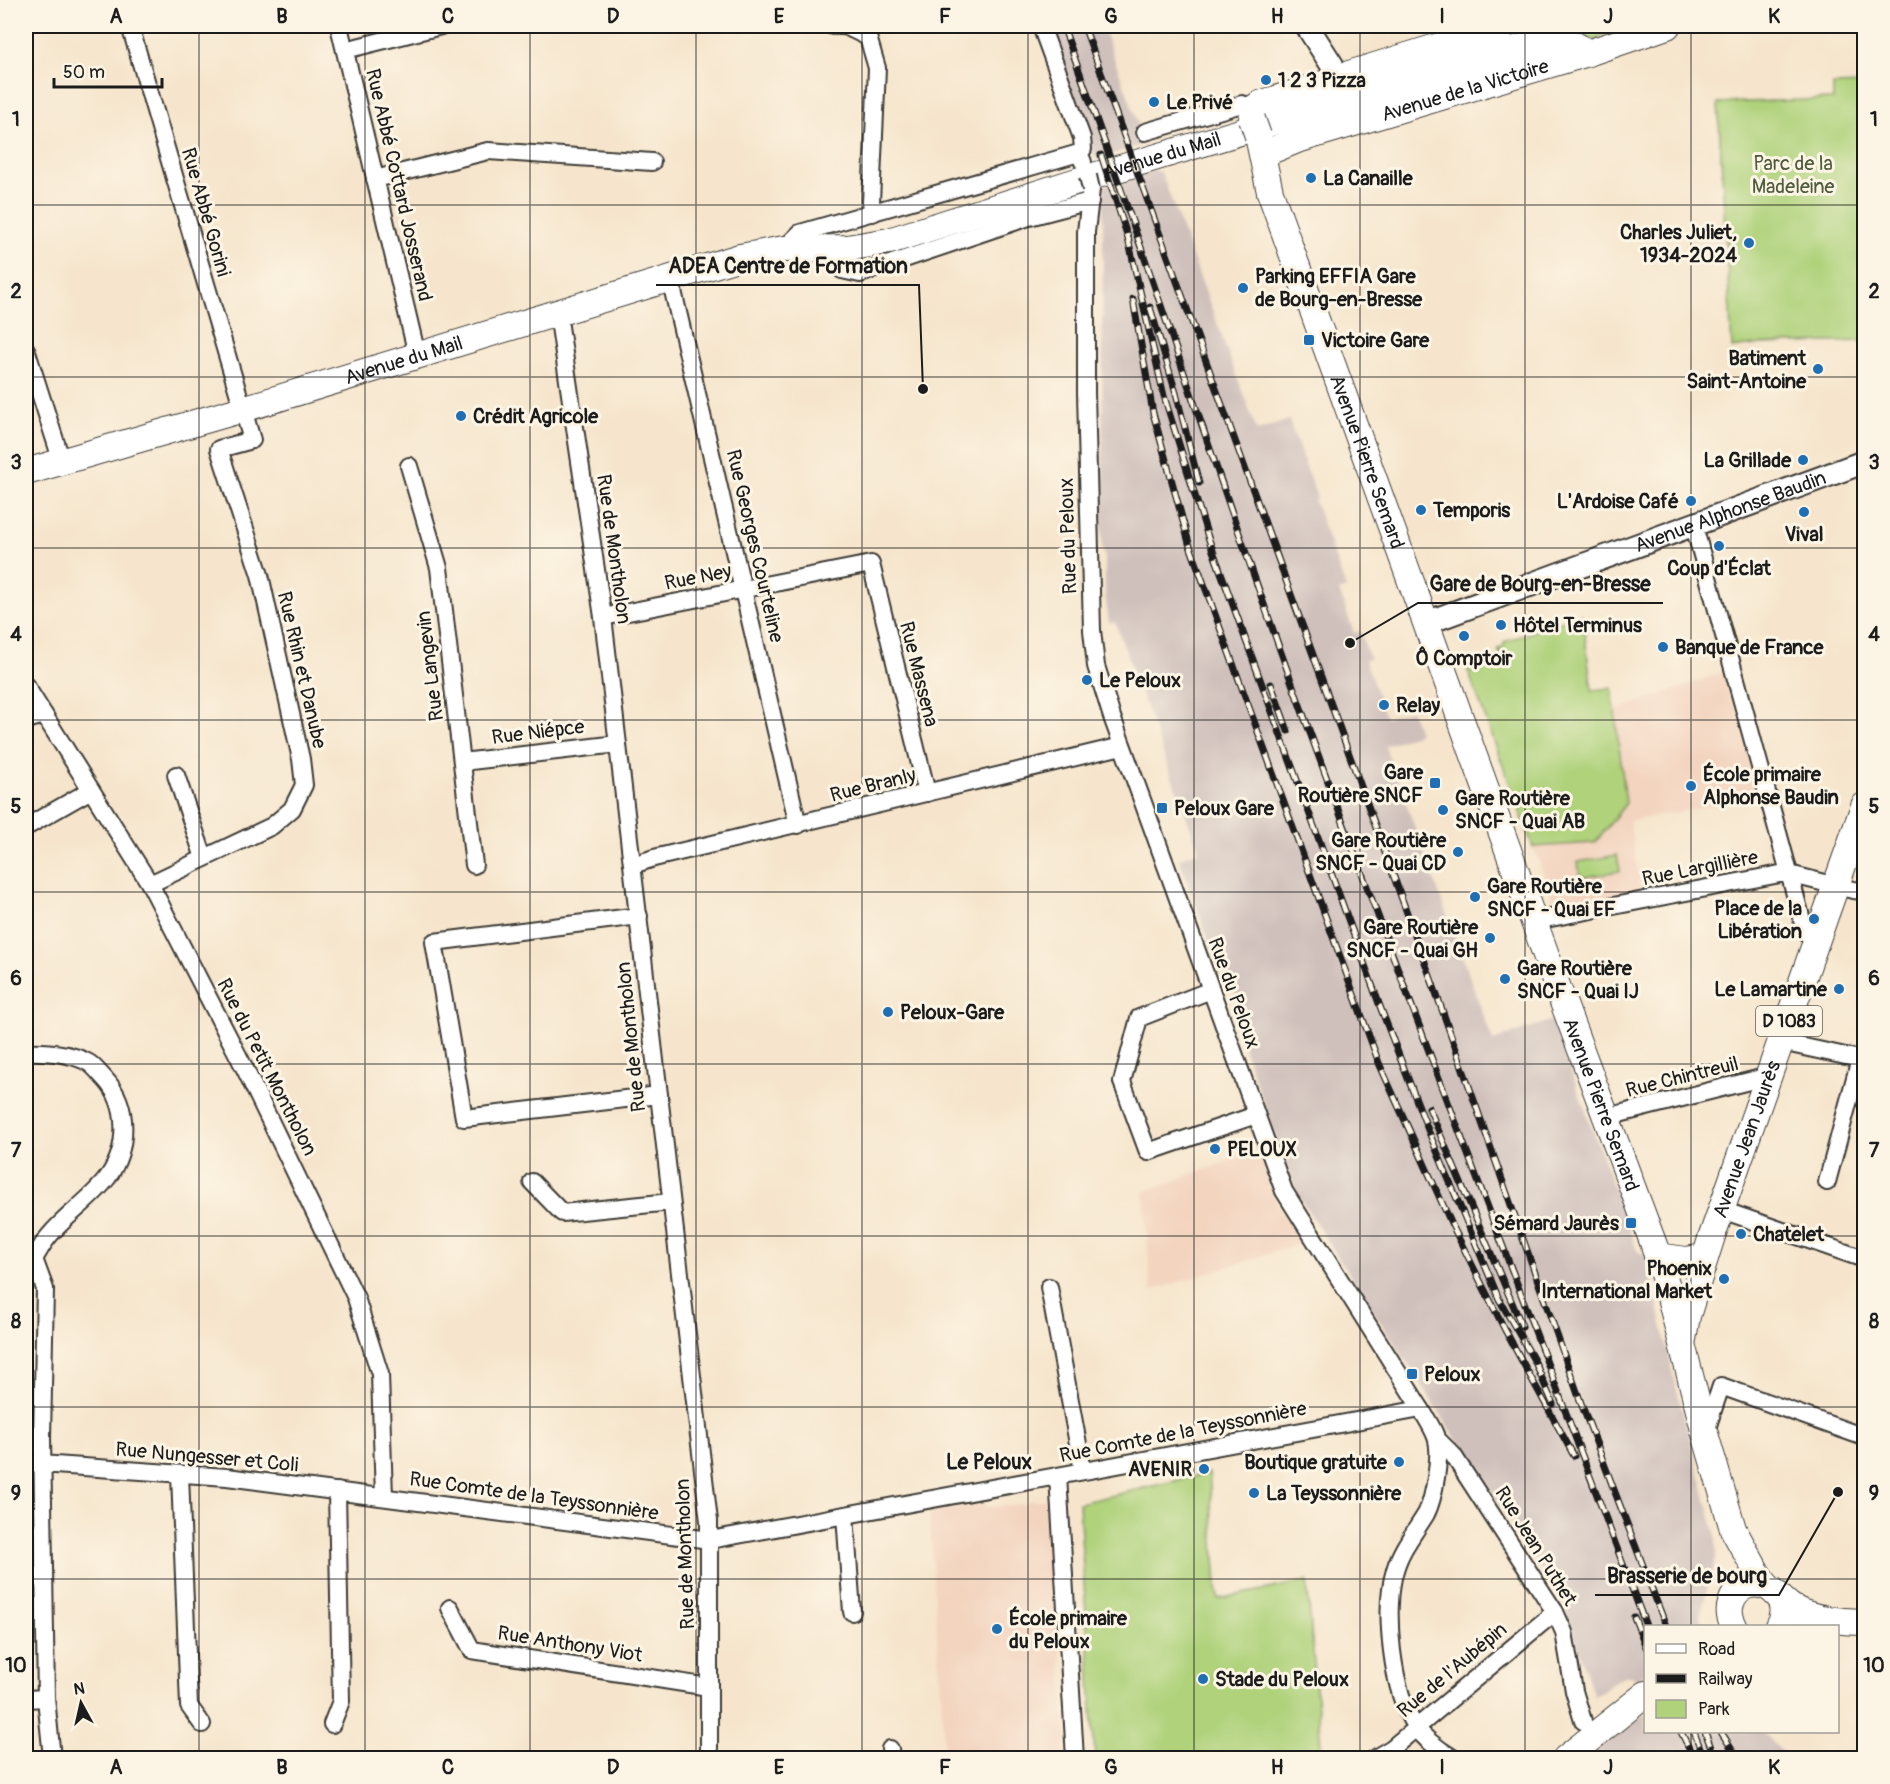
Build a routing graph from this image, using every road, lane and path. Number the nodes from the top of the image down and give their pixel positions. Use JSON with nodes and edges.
{"nodes":[{"id":1,"x":130,"y":26,"type":"edge"},
{"id":2,"x":339,"y":26,"type":"edge"},
{"id":3,"x":441,"y":26,"type":"edge"},
{"id":4,"x":832,"y":26,"type":"edge"},
{"id":5,"x":1041,"y":26,"type":"edge"},
{"id":6,"x":1307,"y":26,"type":"edge"},
{"id":7,"x":1504,"y":26,"type":"edge"},
{"id":8,"x":1566,"y":26,"type":"edge"},
{"id":9,"x":1667,"y":26,"type":"edge"},
{"id":10,"x":1539,"y":42,"type":"junction"},
{"id":11,"x":345,"y":50,"type":"junction"},
{"id":12,"x":1588,"y":53,"type":"junction"},
{"id":13,"x":1336,"y":80,"type":"junction"},
{"id":14,"x":1257,"y":129,"type":"junction"},
{"id":15,"x":1145,"y":132,"type":"dead end"},
{"id":16,"x":652,"y":162,"type":"dead end"},
{"id":17,"x":1086,"y":176,"type":"junction"},
{"id":18,"x":375,"y":178,"type":"junction"},
{"id":19,"x":873,"y":213,"type":"junction"},
{"id":20,"x":784,"y":249,"type":"junction"},
{"id":21,"x":816,"y":249,"type":"junction"},
{"id":22,"x":670,"y":278,"type":"junction"},
{"id":23,"x":558,"y":313,"type":"junction"},
{"id":24,"x":26,"y":349,"type":"edge"},
{"id":25,"x":417,"y":355,"type":"junction"},
{"id":26,"x":243,"y":409,"type":"junction"},
{"id":27,"x":62,"y":462,"type":"junction"},
{"id":28,"x":1864,"y":462,"type":"edge"},
{"id":29,"x":409,"y":466,"type":"dead end"},
{"id":30,"x":26,"y":472,"type":"edge"},
{"id":31,"x":1694,"y":526,"type":"junction"},
{"id":32,"x":871,"y":564,"type":"joint"},
{"id":33,"x":744,"y":590,"type":"junction"},
{"id":34,"x":603,"y":616,"type":"junction"},
{"id":35,"x":1426,"y":623,"type":"junction"},
{"id":36,"x":26,"y":686,"type":"edge"},
{"id":37,"x":44,"y":715,"type":"junction"},
{"id":38,"x":26,"y":720,"type":"edge"},
{"id":39,"x":618,"y":744,"type":"junction"},
{"id":40,"x":1122,"y":746,"type":"junction"},
{"id":41,"x":462,"y":762,"type":"junction"},
{"id":42,"x":176,"y":775,"type":"dead end"},
{"id":43,"x":91,"y":790,"type":"junction"},
{"id":44,"x":927,"y":793,"type":"junction"},
{"id":45,"x":1864,"y":806,"type":"edge"},
{"id":46,"x":798,"y":825,"type":"junction"},
{"id":47,"x":26,"y":827,"type":"edge"},
{"id":48,"x":204,"y":858,"type":"junction"},
{"id":49,"x":474,"y":865,"type":"dead end"},
{"id":50,"x":633,"y":865,"type":"junction"},
{"id":51,"x":1789,"y":874,"type":"junction"},
{"id":52,"x":150,"y":884,"type":"junction"},
{"id":53,"x":1837,"y":886,"type":"junction"},
{"id":54,"x":1864,"y":891,"type":"edge"},
{"id":55,"x":639,"y":916,"type":"junction"},
{"id":56,"x":1535,"y":921,"type":"junction"},
{"id":57,"x":1818,"y":941,"type":"junction"},
{"id":58,"x":1211,"y":990,"type":"junction"},
{"id":59,"x":1781,"y":1042,"type":"junction"},
{"id":60,"x":26,"y":1052,"type":"edge"},
{"id":61,"x":1862,"y":1060,"type":"edge"},
{"id":62,"x":1768,"y":1076,"type":"junction"},
{"id":63,"x":659,"y":1095,"type":"junction"},
{"id":64,"x":1256,"y":1115,"type":"junction"},
{"id":65,"x":1607,"y":1118,"type":"junction"},
{"id":66,"x":532,"y":1182,"type":"dead end"},
{"id":67,"x":1827,"y":1182,"type":"dead end"},
{"id":68,"x":671,"y":1202,"type":"junction"},
{"id":69,"x":1722,"y":1210,"type":"junction"},
{"id":70,"x":1712,"y":1236,"type":"junction"},
{"id":71,"x":1658,"y":1256,"type":"junction"},
{"id":72,"x":1698,"y":1258,"type":"junction"},
{"id":73,"x":1864,"y":1259,"type":"edge"},
{"id":74,"x":30,"y":1261,"type":"edge"},
{"id":75,"x":1049,"y":1287,"type":"dead end"},
{"id":76,"x":1669,"y":1293,"type":"junction"},
{"id":77,"x":1683,"y":1346,"type":"junction"},
{"id":78,"x":1421,"y":1409,"type":"junction"},
{"id":79,"x":1705,"y":1434,"type":"junction"},
{"id":80,"x":1864,"y":1437,"type":"edge"},
{"id":81,"x":1437,"y":1439,"type":"junction"},
{"id":82,"x":26,"y":1463,"type":"edge"},
{"id":83,"x":43,"y":1464,"type":"junction"},
{"id":84,"x":1083,"y":1471,"type":"junction"},
{"id":85,"x":180,"y":1474,"type":"junction"},
{"id":86,"x":1058,"y":1476,"type":"junction"},
{"id":87,"x":337,"y":1491,"type":"junction"},
{"id":88,"x":384,"y":1497,"type":"junction"},
{"id":89,"x":845,"y":1515,"type":"junction"},
{"id":90,"x":1733,"y":1529,"type":"junction"},
{"id":91,"x":710,"y":1540,"type":"junction"},
{"id":92,"x":1771,"y":1589,"type":"junction"},
{"id":93,"x":450,"y":1608,"type":"dead end"},
{"id":94,"x":852,"y":1612,"type":"dead end"},
{"id":95,"x":1555,"y":1612,"type":"junction"},
{"id":96,"x":1729,"y":1617,"type":"edge"},
{"id":97,"x":1860,"y":1622,"type":"edge"},
{"id":98,"x":1779,"y":1625,"type":"edge"},
{"id":99,"x":1833,"y":1625,"type":"edge"},
{"id":100,"x":709,"y":1686,"type":"junction"},
{"id":101,"x":1641,"y":1697,"type":"edge"},
{"id":102,"x":46,"y":1698,"type":"junction"},
{"id":103,"x":26,"y":1699,"type":"edge"},
{"id":104,"x":1583,"y":1721,"type":"dead end"},
{"id":105,"x":202,"y":1724,"type":"dead end"},
{"id":106,"x":332,"y":1724,"type":"dead end"},
{"id":107,"x":1416,"y":1727,"type":"junction"},
{"id":108,"x":1563,"y":1757,"type":"edge"},
{"id":109,"x":52,"y":1758,"type":"edge"},
{"id":110,"x":709,"y":1758,"type":"edge"},
{"id":111,"x":1075,"y":1758,"type":"edge"},
{"id":112,"x":1375,"y":1758,"type":"edge"},
{"id":113,"x":1453,"y":1758,"type":"edge"}],
"edges":[{"from":1,"to":26,"type":"street","name":"Rue Abbé Gorini"},
{"from":2,"to":11,"type":"street","name":"Rue Abbé Cottard Josserand"},
{"from":3,"to":11,"type":"street"},
{"from":4,"to":19,"type":"street"},
{"from":5,"to":17,"type":"street","name":"Rue du Peloux"},
{"from":6,"to":13,"type":"street"},
{"from":7,"to":13,"type":"main road"},
{"from":8,"to":10,"type":"main road","name":"Avenue du Mail"},
{"from":9,"to":12,"type":"main road","name":"Avenue de la Victoire"},
{"from":10,"to":12,"type":"main road","name":"Avenue du Mail"},
{"from":10,"to":21,"type":"main road","name":"Avenue du Mail"},
{"from":11,"to":18,"type":"street","name":"Rue Abbé Cottard Josserand"},
{"from":12,"to":14,"type":"main road","name":"Avenue de la Victoire"},
{"from":13,"to":14,"type":"main road"},
{"from":14,"to":15,"type":"street"},
{"from":14,"to":35,"type":"main road","name":"Avenue Pierre Semard"},
{"from":16,"to":18,"type":"street"},
{"from":17,"to":19,"type":"street","name":"Avenue du Mail"},
{"from":17,"to":21,"type":"street"},
{"from":17,"to":40,"type":"street","name":"Rue du Peloux"},
{"from":18,"to":25,"type":"street","name":"Rue Abbé Cottard Josserand"},
{"from":19,"to":20,"type":"street","name":"Avenue du Mail"},
{"from":20,"to":21,"type":"main road","name":"Avenue du Mail"},
{"from":20,"to":22,"type":"main road","name":"Avenue du Mail"},
{"from":22,"to":23,"type":"main road","name":"Avenue du Mail"},
{"from":22,"to":33,"type":"street","name":"Rue Georges Courteline"},
{"from":23,"to":25,"type":"main road","name":"Avenue du Mail"},
{"from":23,"to":34,"type":"street","name":"Rue de Montholon"},
{"from":24,"to":27,"type":"street"},
{"from":25,"to":26,"type":"main road","name":"Avenue du Mail"},
{"from":26,"to":27,"type":"main road","name":"Avenue du Mail"},
{"from":26,"to":48,"type":"street","name":"Rue Rhin et Danube"},
{"from":27,"to":30,"type":"main road","name":"Avenue du Mail"},
{"from":28,"to":31,"type":"street","name":"Avenue Alphonse Baudin"},
{"from":29,"to":41,"type":"street","name":"Rue Langevin"},
{"from":31,"to":35,"type":"street","name":"Avenue Alphonse Baudin"},
{"from":31,"to":51,"type":"street"},
{"from":32,"to":33,"type":"street","name":"Rue Ney"},
{"from":32,"to":44,"type":"street","name":"Rue Massena"},
{"from":33,"to":34,"type":"street","name":"Rue Ney"},
{"from":33,"to":46,"type":"street","name":"Rue Georges Courteline"},
{"from":34,"to":39,"type":"street","name":"Rue de Montholon"},
{"from":35,"to":56,"type":"main road","name":"Avenue Pierre Semard"},
{"from":36,"to":37,"type":"street","name":"Rue du Petit Montholon"},
{"from":37,"to":38,"type":"street"},
{"from":37,"to":43,"type":"street","name":"Rue du Petit Montholon"},
{"from":39,"to":41,"type":"street","name":"Rue Niépce"},
{"from":39,"to":50,"type":"street","name":"Rue de Montholon"},
{"from":40,"to":44,"type":"street","name":"Rue Branly"},
{"from":40,"to":58,"type":"street","name":"Rue du Peloux"},
{"from":41,"to":49,"type":"street","name":"Rue Langevin"},
{"from":42,"to":48,"type":"street"},
{"from":43,"to":47,"type":"street"},
{"from":43,"to":52,"type":"street","name":"Rue du Petit Montholon"},
{"from":44,"to":46,"type":"street","name":"Rue Branly"},
{"from":45,"to":53,"type":"main road","name":"Avenue Jean Jaurès","number":"D 1083"},
{"from":46,"to":50,"type":"street","name":"Rue Branly"},
{"from":48,"to":52,"type":"street","name":"Rue Rhin et Danube"},
{"from":50,"to":55,"type":"street","name":"Rue de Montholon"},
{"from":51,"to":53,"type":"street","name":"Rue Largillière"},
{"from":51,"to":56,"type":"street","name":"Rue Largillière"},
{"from":51,"to":57,"type":"street"},
{"from":52,"to":88,"type":"street","name":"Rue du Petit Montholon"},
{"from":53,"to":54,"type":"street","name":"Rue Largillière"},
{"from":53,"to":57,"type":"main road","name":"Avenue Jean Jaurès","number":"D 1083"},
{"from":55,"to":63,"type":"street","name":"Rue de Montholon"},
{"from":55,"to":63,"type":"street"},
{"from":56,"to":65,"type":"main road","name":"Avenue Pierre Semard"},
{"from":57,"to":59,"type":"main road","name":"Avenue Jean Jaurès","number":"D 1083"},
{"from":58,"to":64,"type":"street","name":"Rue du Peloux"},
{"from":58,"to":64,"type":"street"},
{"from":59,"to":61,"type":"street"},
{"from":59,"to":62,"type":"main road","name":"Avenue Jean Jaurès","number":"D 1083"},
{"from":60,"to":74,"type":"street"},
{"from":61,"to":67,"type":"street"},
{"from":62,"to":65,"type":"street","name":"Rue Chintreuil"},
{"from":62,"to":69,"type":"main road","name":"Avenue Jean Jaurès","number":"D 1083"},
{"from":63,"to":68,"type":"street","name":"Rue de Montholon"},
{"from":64,"to":78,"type":"street","name":"Rue du Peloux"},
{"from":65,"to":71,"type":"main road","name":"Avenue Pierre Semard"},
{"from":66,"to":68,"type":"street"},
{"from":68,"to":91,"type":"street","name":"Rue de Montholon"},
{"from":69,"to":70,"type":"main road","name":"Avenue Jean Jaurès","number":"D 1083"},
{"from":69,"to":73,"type":"street"},
{"from":70,"to":72,"type":"main road","name":"Avenue Jean Jaurès","number":"D 1083"},
{"from":70,"to":77,"type":"main road","name":"Avenue Jean Jaurès","number":"D 1083"},
{"from":71,"to":72,"type":"main road"},
{"from":71,"to":76,"type":"main road","name":"Avenue Pierre Semard"},
{"from":72,"to":76,"type":"main road","name":"Avenue Jean Jaurès","number":"D 1083"},
{"from":74,"to":83,"type":"street"},
{"from":75,"to":84,"type":"street"},
{"from":76,"to":77,"type":"main road","name":"Avenue Pierre Semard","number":"D 1083"},
{"from":77,"to":79,"type":"main road","name":"Avenue Jean Jaurès","number":"D 1083"},
{"from":78,"to":81,"type":"street","name":"Rue du Peloux"},
{"from":78,"to":84,"type":"street","name":"Rue Comte de la Teyssonnière"},
{"from":79,"to":80,"type":"street"},
{"from":79,"to":90,"type":"main road","name":"Avenue Jean Jaurès","number":"D 1083"},
{"from":81,"to":95,"type":"street","name":"Rue Jean Puthet"},
{"from":81,"to":107,"type":"street","name":"Rue du Peloux"},
{"from":82,"to":83,"type":"street","name":"Rue Nungesser et Coli"},
{"from":83,"to":85,"type":"street","name":"Rue Nungesser et Coli"},
{"from":83,"to":102,"type":"street"},
{"from":84,"to":86,"type":"street","name":"Rue Comte de la Teyssonnière"},
{"from":85,"to":87,"type":"street","name":"Rue Nungesser et Coli"},
{"from":85,"to":105,"type":"street"},
{"from":86,"to":89,"type":"street","name":"Rue Comte de la Teyssonnière"},
{"from":86,"to":111,"type":"street"},
{"from":87,"to":88,"type":"street","name":"Rue Nungesser et Coli"},
{"from":87,"to":106,"type":"street"},
{"from":88,"to":91,"type":"street","name":"Rue Comte de la Teyssonnière"},
{"from":89,"to":91,"type":"street","name":"Rue Comte de la Teyssonnière"},
{"from":89,"to":94,"type":"street"},
{"from":90,"to":92,"type":"main road","name":"Avenue Jean Jaurès"},
{"from":90,"to":96,"type":"main road","name":"Avenue Jean Jaurès","number":"D 1083"},
{"from":91,"to":100,"type":"street","name":"Rue de Montholon"},
{"from":92,"to":96,"type":"main road"},
{"from":92,"to":97,"type":"main road"},
{"from":92,"to":98,"type":"main road"},
{"from":93,"to":100,"type":"street","name":"Rue Anthony Viot"},
{"from":95,"to":104,"type":"street","name":"Rue Jean Puthet"},
{"from":95,"to":107,"type":"street","name":"Rue de l'Aubépin"},
{"from":97,"to":99,"type":"main road"},
{"from":100,"to":110,"type":"street","name":"Rue de Montholon"},
{"from":101,"to":108,"type":"main road"},
{"from":102,"to":103,"type":"street"},
{"from":102,"to":109,"type":"street"},
{"from":107,"to":112,"type":"street","name":"Rue de l'Aubépin"},
{"from":107,"to":113,"type":"street","name":"Rue du Peloux"}]}
